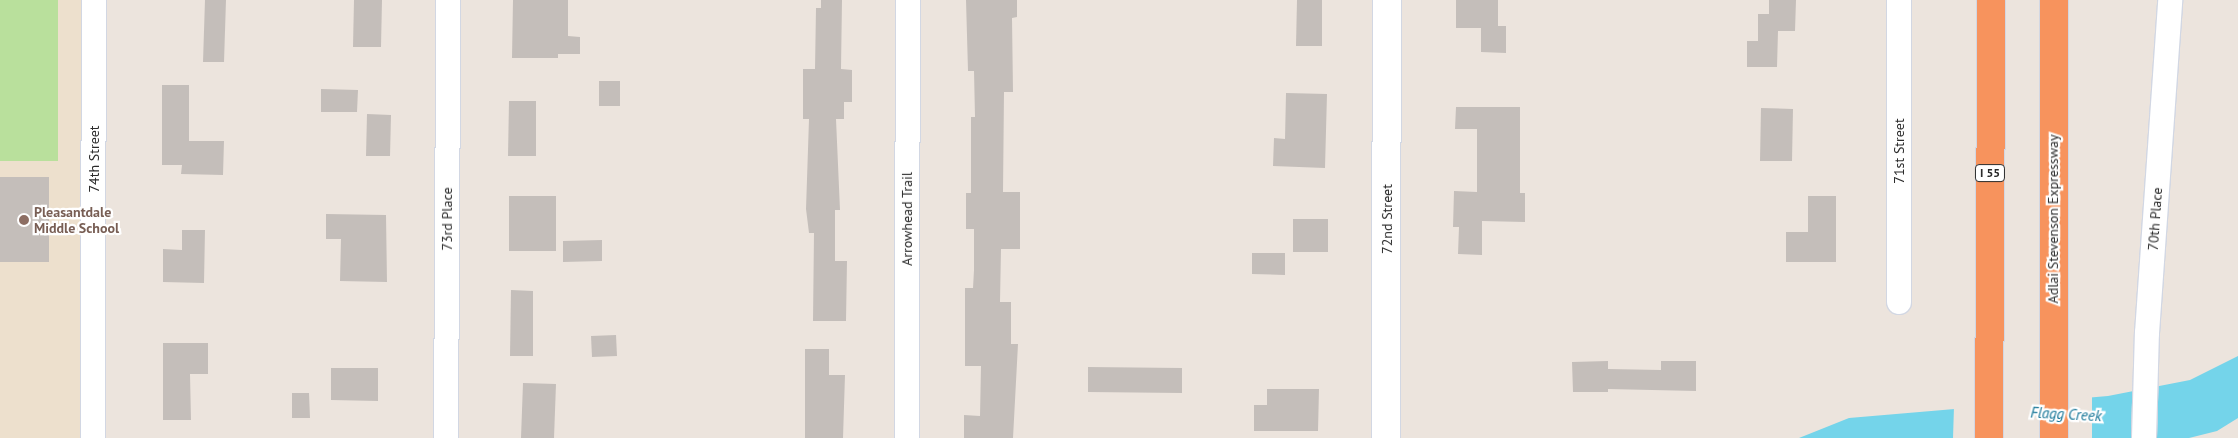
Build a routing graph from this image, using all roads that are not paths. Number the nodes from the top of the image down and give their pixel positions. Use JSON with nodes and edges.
{"nodes":[{"id":1,"x":94,"y":0,"type":"edge"},
{"id":2,"x":448,"y":0,"type":"edge"},
{"id":3,"x":908,"y":0,"type":"edge"},
{"id":4,"x":1387,"y":0,"type":"edge"},
{"id":5,"x":1899,"y":0,"type":"edge"},
{"id":6,"x":1991,"y":0,"type":"edge"},
{"id":7,"x":2054,"y":0,"type":"edge"},
{"id":8,"x":2071,"y":0,"type":"edge"},
{"id":9,"x":2170,"y":0,"type":"edge"},
{"id":10,"x":2053,"y":277,"type":"junction"},
{"id":11,"x":1899,"y":302,"type":"dead end"},
{"id":12,"x":93,"y":438,"type":"edge"},
{"id":13,"x":446,"y":438,"type":"edge"},
{"id":14,"x":907,"y":438,"type":"edge"},
{"id":15,"x":1386,"y":438,"type":"edge"},
{"id":16,"x":1989,"y":438,"type":"edge"},
{"id":17,"x":2054,"y":438,"type":"edge"},
{"id":18,"x":2144,"y":438,"type":"edge"}],
"edges":[{"from":1,"to":12,"type":"street","name":"74th Street"},
{"from":2,"to":13,"type":"street","name":"73rd Place"},
{"from":3,"to":14,"type":"street","name":"Arrowhead Trail"},
{"from":4,"to":15,"type":"street","name":"72nd Street"},
{"from":5,"to":11,"type":"street","name":"71st Street"},
{"from":6,"to":16,"type":"highway","number":"I 55"},
{"from":7,"to":10,"type":"highway","name":"Adlai Stevenson Expressway"},
{"from":8,"to":10,"type":"highway"},
{"from":9,"to":18,"type":"street","name":"70th Place"},
{"from":10,"to":17,"type":"highway","name":"Adlai Stevenson Expressway"}]}
